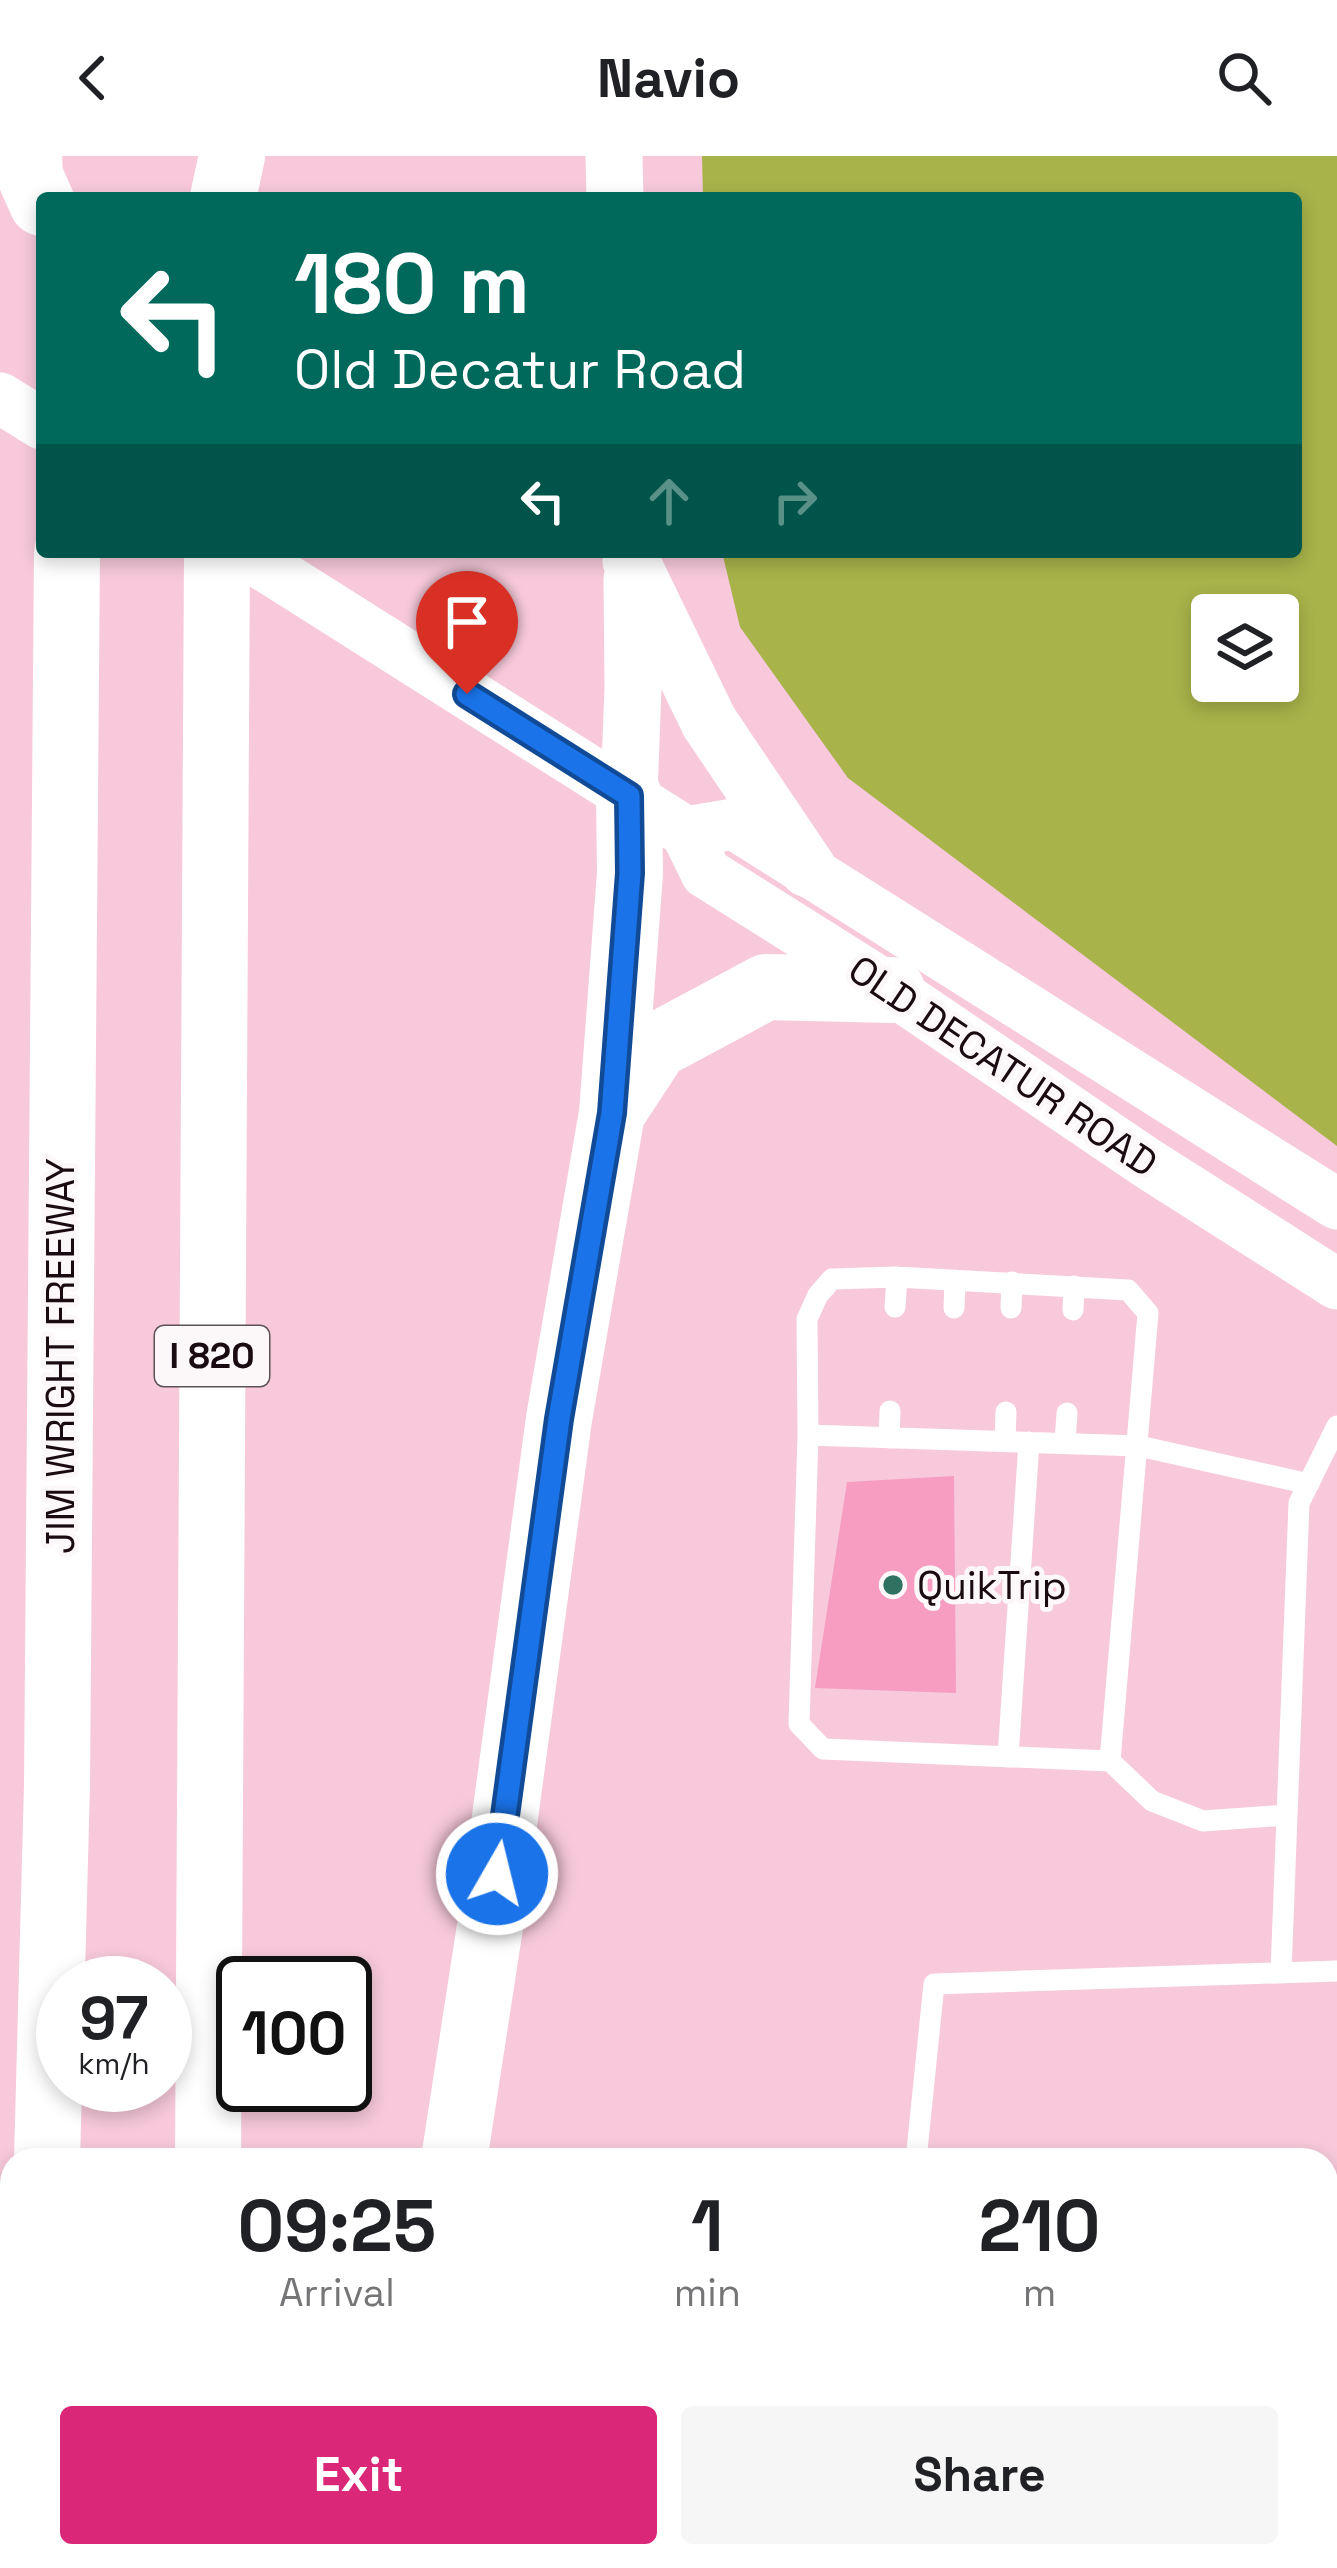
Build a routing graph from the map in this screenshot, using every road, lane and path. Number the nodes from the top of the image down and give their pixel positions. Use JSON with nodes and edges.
{"nodes":[{"id":1,"x":29,"y":156,"type":"edge"},
{"id":2,"x":76,"y":156,"type":"edge"},
{"id":3,"x":221,"y":156,"type":"edge"},
{"id":4,"x":232,"y":156,"type":"edge"},
{"id":5,"x":614,"y":156,"type":"edge"},
{"id":6,"x":37,"y":192,"type":"edge"},
{"id":7,"x":75,"y":192,"type":"edge"},
{"id":8,"x":221,"y":192,"type":"edge"},
{"id":9,"x":223,"y":192,"type":"edge"},
{"id":10,"x":615,"y":192,"type":"edge"},
{"id":11,"x":0,"y":398,"type":"edge"},
{"id":12,"x":36,"y":420,"type":"edge"},
{"id":13,"x":67,"y":558,"type":"edge"},
{"id":14,"x":218,"y":558,"type":"edge"},
{"id":15,"x":253,"y":558,"type":"edge"},
{"id":16,"x":631,"y":558,"type":"edge"},
{"id":17,"x":631,"y":558,"type":"edge"},
{"id":18,"x":629,"y":796,"type":"junction"},
{"id":19,"x":686,"y":832,"type":"junction"},
{"id":20,"x":808,"y":869,"type":"junction"},
{"id":21,"x":892,"y":990,"type":"junction"},
{"id":22,"x":612,"y":1113,"type":"junction"},
{"id":23,"x":1337,"y":1204,"type":"edge"},
{"id":24,"x":897,"y":1277,"type":"junction"},
{"id":25,"x":955,"y":1280,"type":"junction"},
{"id":26,"x":1012,"y":1282,"type":"junction"},
{"id":27,"x":1337,"y":1284,"type":"edge"},
{"id":28,"x":1075,"y":1286,"type":"junction"},
{"id":29,"x":896,"y":1306,"type":"dead end"},
{"id":30,"x":954,"y":1308,"type":"dead end"},
{"id":31,"x":1011,"y":1308,"type":"dead end"},
{"id":32,"x":1073,"y":1310,"type":"dead end"},
{"id":33,"x":890,"y":1411,"type":"dead end"},
{"id":34,"x":1006,"y":1412,"type":"dead end"},
{"id":35,"x":949,"y":1413,"type":"dead end"},
{"id":36,"x":1066,"y":1414,"type":"dead end"},
{"id":37,"x":1337,"y":1426,"type":"edge"},
{"id":38,"x":808,"y":1435,"type":"junction"},
{"id":39,"x":889,"y":1438,"type":"junction"},
{"id":40,"x":948,"y":1439,"type":"junction"},
{"id":41,"x":1004,"y":1441,"type":"junction"},
{"id":42,"x":1029,"y":1442,"type":"junction"},
{"id":43,"x":1065,"y":1442,"type":"junction"},
{"id":44,"x":1139,"y":1446,"type":"junction"},
{"id":45,"x":1309,"y":1484,"type":"junction"},
{"id":46,"x":1008,"y":1757,"type":"junction"},
{"id":47,"x":1110,"y":1761,"type":"junction"},
{"id":48,"x":1287,"y":1815,"type":"junction"},
{"id":49,"x":1337,"y":1971,"type":"edge"},
{"id":50,"x":1281,"y":1972,"type":"junction"},
{"id":51,"x":47,"y":2148,"type":"edge"},
{"id":52,"x":208,"y":2148,"type":"edge"},
{"id":53,"x":456,"y":2148,"type":"edge"},
{"id":54,"x":917,"y":2148,"type":"edge"}],
"edges":[{"from":1,"to":6,"type":"highway"},
{"from":2,"to":7,"type":"highway"},
{"from":3,"to":8,"type":"highway"},
{"from":4,"to":9,"type":"highway"},
{"from":5,"to":10,"type":"main road"},
{"from":11,"to":12,"type":"street"},
{"from":13,"to":51,"type":"highway","name":"JIM WRIGHT FREEWAY"},
{"from":14,"to":52,"type":"highway","number":"I 820"},
{"from":15,"to":18,"type":"street","name":"OLD DECATUR ROAD"},
{"from":16,"to":18,"type":"main road"},
{"from":17,"to":20,"type":"main road"},
{"from":18,"to":19,"type":"street","name":"OLD DECATUR ROAD"},
{"from":18,"to":22,"type":"highway"},
{"from":19,"to":20,"type":"street","name":"OLD DECATUR ROAD"},
{"from":19,"to":21,"type":"street","name":"OLD DECATUR ROAD"},
{"from":20,"to":23,"type":"street","name":"OLD DECATUR ROAD"},
{"from":21,"to":22,"type":"highway"},
{"from":21,"to":27,"type":"street","name":"OLD DECATUR ROAD"},
{"from":22,"to":53,"type":"highway"},
{"from":24,"to":25,"type":"lane"},
{"from":24,"to":29,"type":"lane"},
{"from":24,"to":38,"type":"lane"},
{"from":25,"to":26,"type":"lane"},
{"from":25,"to":30,"type":"lane"},
{"from":26,"to":28,"type":"lane"},
{"from":26,"to":31,"type":"lane"},
{"from":28,"to":32,"type":"lane"},
{"from":28,"to":44,"type":"lane"},
{"from":33,"to":39,"type":"lane"},
{"from":34,"to":41,"type":"lane"},
{"from":35,"to":40,"type":"lane"},
{"from":36,"to":43,"type":"lane"},
{"from":37,"to":45,"type":"lane"},
{"from":38,"to":39,"type":"lane"},
{"from":38,"to":46,"type":"lane"},
{"from":39,"to":40,"type":"lane"},
{"from":40,"to":41,"type":"lane"},
{"from":41,"to":42,"type":"lane"},
{"from":42,"to":43,"type":"lane"},
{"from":42,"to":46,"type":"lane"},
{"from":43,"to":44,"type":"lane"},
{"from":44,"to":45,"type":"lane"},
{"from":44,"to":47,"type":"lane"},
{"from":45,"to":48,"type":"lane"},
{"from":46,"to":47,"type":"lane"},
{"from":47,"to":48,"type":"lane"},
{"from":48,"to":50,"type":"lane"},
{"from":49,"to":50,"type":"lane"},
{"from":50,"to":54,"type":"lane"}]}
